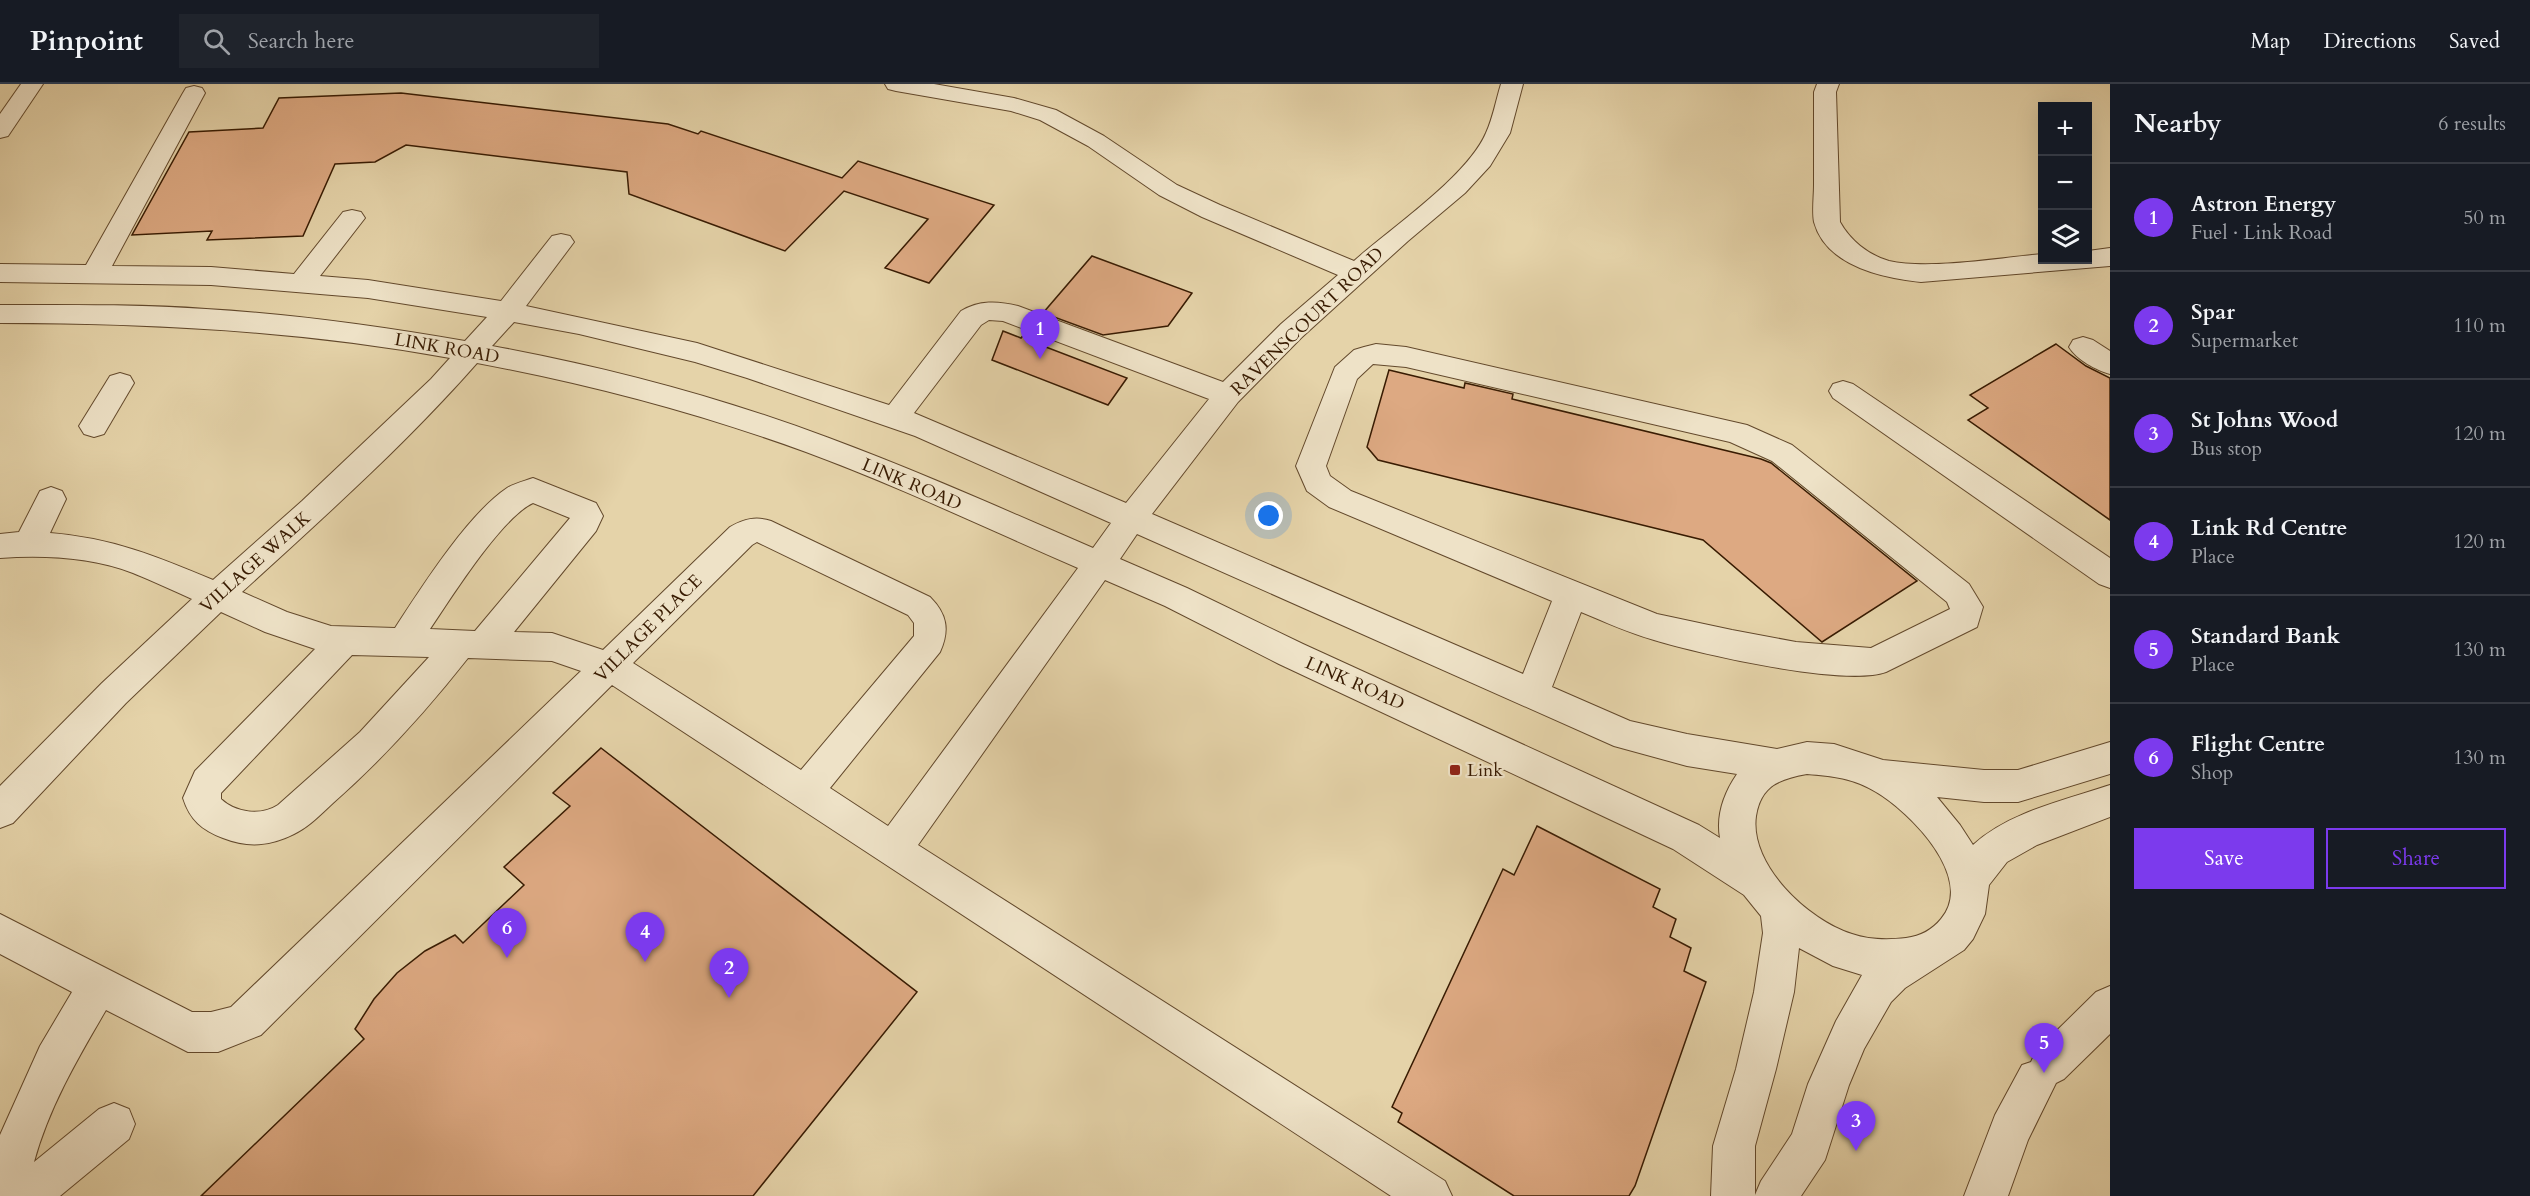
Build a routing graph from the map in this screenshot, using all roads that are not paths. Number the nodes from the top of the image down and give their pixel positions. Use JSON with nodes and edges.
{"nodes":[{"id":1,"x":32,"y":84,"type":"edge"},
{"id":2,"x":896,"y":84,"type":"edge"},
{"id":3,"x":1512,"y":84,"type":"edge"},
{"id":4,"x":1828,"y":84,"type":"edge"},
{"id":5,"x":982,"y":91,"type":"edge"},
{"id":6,"x":194,"y":93,"type":"dead end"},
{"id":7,"x":0,"y":131,"type":"edge"},
{"id":8,"x":352,"y":218,"type":"dead end"},
{"id":9,"x":561,"y":242,"type":"dead end"},
{"id":10,"x":2110,"y":257,"type":"edge"},
{"id":11,"x":2092,"y":259,"type":"edge"},
{"id":12,"x":2038,"y":263,"type":"edge"},
{"id":13,"x":1356,"y":272,"type":"junction"},
{"id":14,"x":0,"y":273,"type":"edge"},
{"id":15,"x":94,"y":273,"type":"junction"},
{"id":16,"x":301,"y":283,"type":"junction"},
{"id":17,"x":508,"y":311,"type":"junction"},
{"id":18,"x":0,"y":314,"type":"edge"},
{"id":19,"x":2083,"y":347,"type":"dead end"},
{"id":20,"x":472,"y":351,"type":"junction"},
{"id":21,"x":2110,"y":364,"type":"edge"},
{"id":22,"x":120,"y":383,"type":"dead end"},
{"id":23,"x":1843,"y":391,"type":"dead end"},
{"id":24,"x":1228,"y":395,"type":"junction"},
{"id":25,"x":895,"y":417,"type":"junction"},
{"id":26,"x":94,"y":426,"type":"dead end"},
{"id":27,"x":51,"y":499,"type":"dead end"},
{"id":28,"x":1132,"y":517,"type":"junction"},
{"id":29,"x":14,"y":545,"type":"edge"},
{"id":30,"x":1097,"y":563,"type":"junction"},
{"id":31,"x":2110,"y":575,"type":"edge"},
{"id":32,"x":218,"y":595,"type":"junction"},
{"id":33,"x":1571,"y":595,"type":"junction"},
{"id":34,"x":343,"y":642,"type":"junction"},
{"id":35,"x":403,"y":644,"type":"junction"},
{"id":36,"x":472,"y":644,"type":"junction"},
{"id":37,"x":610,"y":666,"type":"junction"},
{"id":38,"x":1533,"y":693,"type":"junction"},
{"id":39,"x":2110,"y":758,"type":"edge"},
{"id":40,"x":1776,"y":764,"type":"junction"},
{"id":41,"x":1877,"y":774,"type":"junction"},
{"id":42,"x":805,"y":792,"type":"junction"},
{"id":43,"x":2110,"y":801,"type":"edge"},
{"id":44,"x":0,"y":811,"type":"edge"},
{"id":45,"x":894,"y":848,"type":"junction"},
{"id":46,"x":1970,"y":884,"type":"junction"},
{"id":47,"x":1768,"y":897,"type":"junction"},
{"id":48,"x":0,"y":933,"type":"edge"},
{"id":49,"x":1917,"y":957,"type":"junction"},
{"id":50,"x":99,"y":984,"type":"junction"},
{"id":51,"x":2110,"y":1006,"type":"edge"},
{"id":52,"x":114,"y":1125,"type":"dead end"},
{"id":53,"x":3,"y":1196,"type":"edge"},
{"id":54,"x":27,"y":1196,"type":"edge"},
{"id":55,"x":1430,"y":1196,"type":"edge"},
{"id":56,"x":1733,"y":1196,"type":"edge"},
{"id":57,"x":1776,"y":1196,"type":"edge"},
{"id":58,"x":1986,"y":1196,"type":"edge"}],
"edges":[{"from":1,"to":7,"type":"street"},
{"from":2,"to":5,"type":"street"},
{"from":3,"to":13,"type":"street","name":"RAVENSCOURT ROAD"},
{"from":4,"to":12,"type":"street"},
{"from":5,"to":13,"type":"street"},
{"from":6,"to":15,"type":"street"},
{"from":8,"to":16,"type":"street"},
{"from":9,"to":17,"type":"street","name":"VILLAGE WALK"},
{"from":10,"to":11,"type":"street"},
{"from":13,"to":24,"type":"street","name":"RAVENSCOURT ROAD"},
{"from":14,"to":15,"type":"street"},
{"from":15,"to":16,"type":"street"},
{"from":16,"to":17,"type":"street"},
{"from":17,"to":20,"type":"street","name":"VILLAGE WALK"},
{"from":17,"to":25,"type":"street"},
{"from":18,"to":20,"type":"street","name":"LINK ROAD"},
{"from":19,"to":21,"type":"street"},
{"from":20,"to":30,"type":"street","name":"LINK ROAD"},
{"from":20,"to":32,"type":"street","name":"VILLAGE WALK"},
{"from":22,"to":26,"type":"street"},
{"from":23,"to":31,"type":"street"},
{"from":24,"to":25,"type":"street"},
{"from":24,"to":28,"type":"street","name":"RAVENSCOURT ROAD"},
{"from":25,"to":28,"type":"street"},
{"from":27,"to":29,"type":"street"},
{"from":28,"to":30,"type":"street","name":"RAVENSCOURT ROAD"},
{"from":28,"to":38,"type":"street"},
{"from":29,"to":32,"type":"street"},
{"from":30,"to":45,"type":"street","name":"RAVENSCOURT ROAD"},
{"from":30,"to":47,"type":"street","name":"LINK ROAD"},
{"from":32,"to":34,"type":"street"},
{"from":32,"to":44,"type":"street","name":"VILLAGE WALK"},
{"from":33,"to":33,"type":"street"},
{"from":33,"to":38,"type":"street"},
{"from":34,"to":35,"type":"street"},
{"from":34,"to":36,"type":"street"},
{"from":35,"to":36,"type":"street"},
{"from":35,"to":36,"type":"street"},
{"from":36,"to":37,"type":"street"},
{"from":37,"to":42,"type":"street"},
{"from":37,"to":42,"type":"street","name":"VILLAGE PLACE"},
{"from":37,"to":50,"type":"street","name":"VILLAGE PLACE"},
{"from":38,"to":40,"type":"street"},
{"from":39,"to":41,"type":"street"},
{"from":40,"to":41,"type":"street"},
{"from":40,"to":47,"type":"street"},
{"from":41,"to":46,"type":"street"},
{"from":42,"to":45,"type":"street"},
{"from":43,"to":46,"type":"street"},
{"from":45,"to":55,"type":"street"},
{"from":46,"to":49,"type":"street"},
{"from":47,"to":49,"type":"street"},
{"from":47,"to":56,"type":"street"},
{"from":48,"to":50,"type":"street"},
{"from":49,"to":57,"type":"street"},
{"from":50,"to":53,"type":"street"},
{"from":51,"to":58,"type":"street"},
{"from":52,"to":54,"type":"street"}]}
